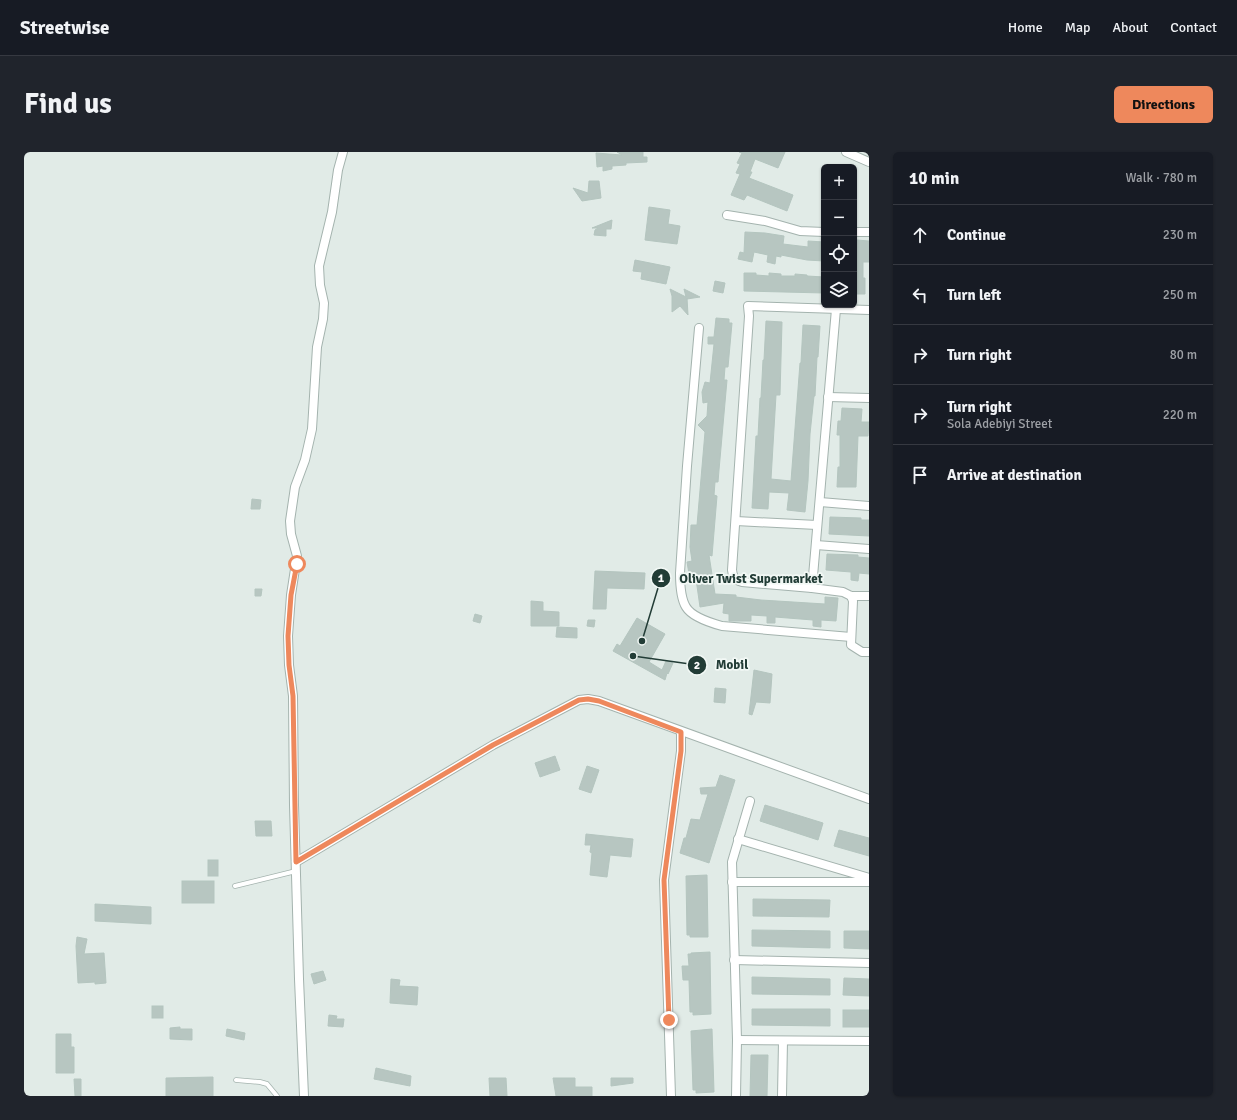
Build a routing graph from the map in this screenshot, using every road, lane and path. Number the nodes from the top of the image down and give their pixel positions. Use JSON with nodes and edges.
{"nodes":[{"id":1,"x":343,"y":152,"type":"edge"},
{"id":2,"x":846,"y":152,"type":"edge"},
{"id":3,"x":869,"y":162,"type":"edge"},
{"id":4,"x":727,"y":215,"type":"dead end"},
{"id":5,"x":821,"y":232,"type":"edge"},
{"id":6,"x":857,"y":232,"type":"edge"},
{"id":7,"x":869,"y":232,"type":"edge"},
{"id":8,"x":836,"y":309,"type":"junction"},
{"id":9,"x":869,"y":310,"type":"edge"},
{"id":10,"x":699,"y":328,"type":"dead end"},
{"id":11,"x":828,"y":397,"type":"junction"},
{"id":12,"x":869,"y":398,"type":"edge"},
{"id":13,"x":820,"y":502,"type":"junction"},
{"id":14,"x":869,"y":506,"type":"edge"},
{"id":15,"x":736,"y":521,"type":"junction"},
{"id":16,"x":817,"y":525,"type":"junction"},
{"id":17,"x":816,"y":545,"type":"junction"},
{"id":18,"x":869,"y":550,"type":"edge"},
{"id":19,"x":812,"y":588,"type":"junction"},
{"id":20,"x":851,"y":596,"type":"junction"},
{"id":21,"x":869,"y":596,"type":"edge"},
{"id":22,"x":851,"y":637,"type":"junction"},
{"id":23,"x":869,"y":652,"type":"edge"},
{"id":24,"x":681,"y":732,"type":"junction"},
{"id":25,"x":869,"y":799,"type":"edge"},
{"id":26,"x":750,"y":801,"type":"dead end"},
{"id":27,"x":738,"y":839,"type":"junction"},
{"id":28,"x":296,"y":862,"type":"junction"},
{"id":29,"x":296,"y":871,"type":"junction"},
{"id":30,"x":869,"y":878,"type":"edge"},
{"id":31,"x":732,"y":882,"type":"junction"},
{"id":32,"x":869,"y":882,"type":"edge"},
{"id":33,"x":235,"y":886,"type":"dead end"},
{"id":34,"x":734,"y":960,"type":"junction"},
{"id":35,"x":869,"y":963,"type":"edge"},
{"id":36,"x":737,"y":1040,"type":"junction"},
{"id":37,"x":783,"y":1041,"type":"junction"},
{"id":38,"x":869,"y":1041,"type":"edge"},
{"id":39,"x":236,"y":1080,"type":"dead end"},
{"id":40,"x":277,"y":1096,"type":"edge"},
{"id":41,"x":304,"y":1096,"type":"edge"},
{"id":42,"x":671,"y":1096,"type":"edge"},
{"id":43,"x":736,"y":1096,"type":"edge"},
{"id":44,"x":782,"y":1096,"type":"edge"}],
"edges":[{"from":1,"to":28,"type":"street"},
{"from":2,"to":3,"type":"street"},
{"from":4,"to":5,"type":"street"},
{"from":6,"to":7,"type":"street"},
{"from":8,"to":9,"type":"street"},
{"from":8,"to":11,"type":"street"},
{"from":8,"to":15,"type":"street"},
{"from":10,"to":22,"type":"street"},
{"from":11,"to":12,"type":"street"},
{"from":11,"to":13,"type":"street"},
{"from":13,"to":14,"type":"street"},
{"from":13,"to":16,"type":"street"},
{"from":15,"to":16,"type":"street"},
{"from":15,"to":19,"type":"street"},
{"from":16,"to":17,"type":"street"},
{"from":17,"to":18,"type":"street"},
{"from":17,"to":19,"type":"street"},
{"from":19,"to":20,"type":"street"},
{"from":20,"to":21,"type":"street"},
{"from":20,"to":22,"type":"street"},
{"from":22,"to":23,"type":"street"},
{"from":24,"to":25,"type":"street"},
{"from":24,"to":28,"type":"street"},
{"from":24,"to":42,"type":"street"},
{"from":26,"to":27,"type":"street"},
{"from":27,"to":30,"type":"street"},
{"from":27,"to":31,"type":"street"},
{"from":28,"to":29,"type":"street"},
{"from":29,"to":33,"type":"lane"},
{"from":29,"to":41,"type":"street"},
{"from":31,"to":32,"type":"street"},
{"from":31,"to":34,"type":"street"},
{"from":34,"to":35,"type":"street"},
{"from":34,"to":36,"type":"street"},
{"from":36,"to":37,"type":"street"},
{"from":36,"to":43,"type":"street"},
{"from":37,"to":38,"type":"street"},
{"from":37,"to":44,"type":"street"},
{"from":39,"to":40,"type":"lane"}]}
